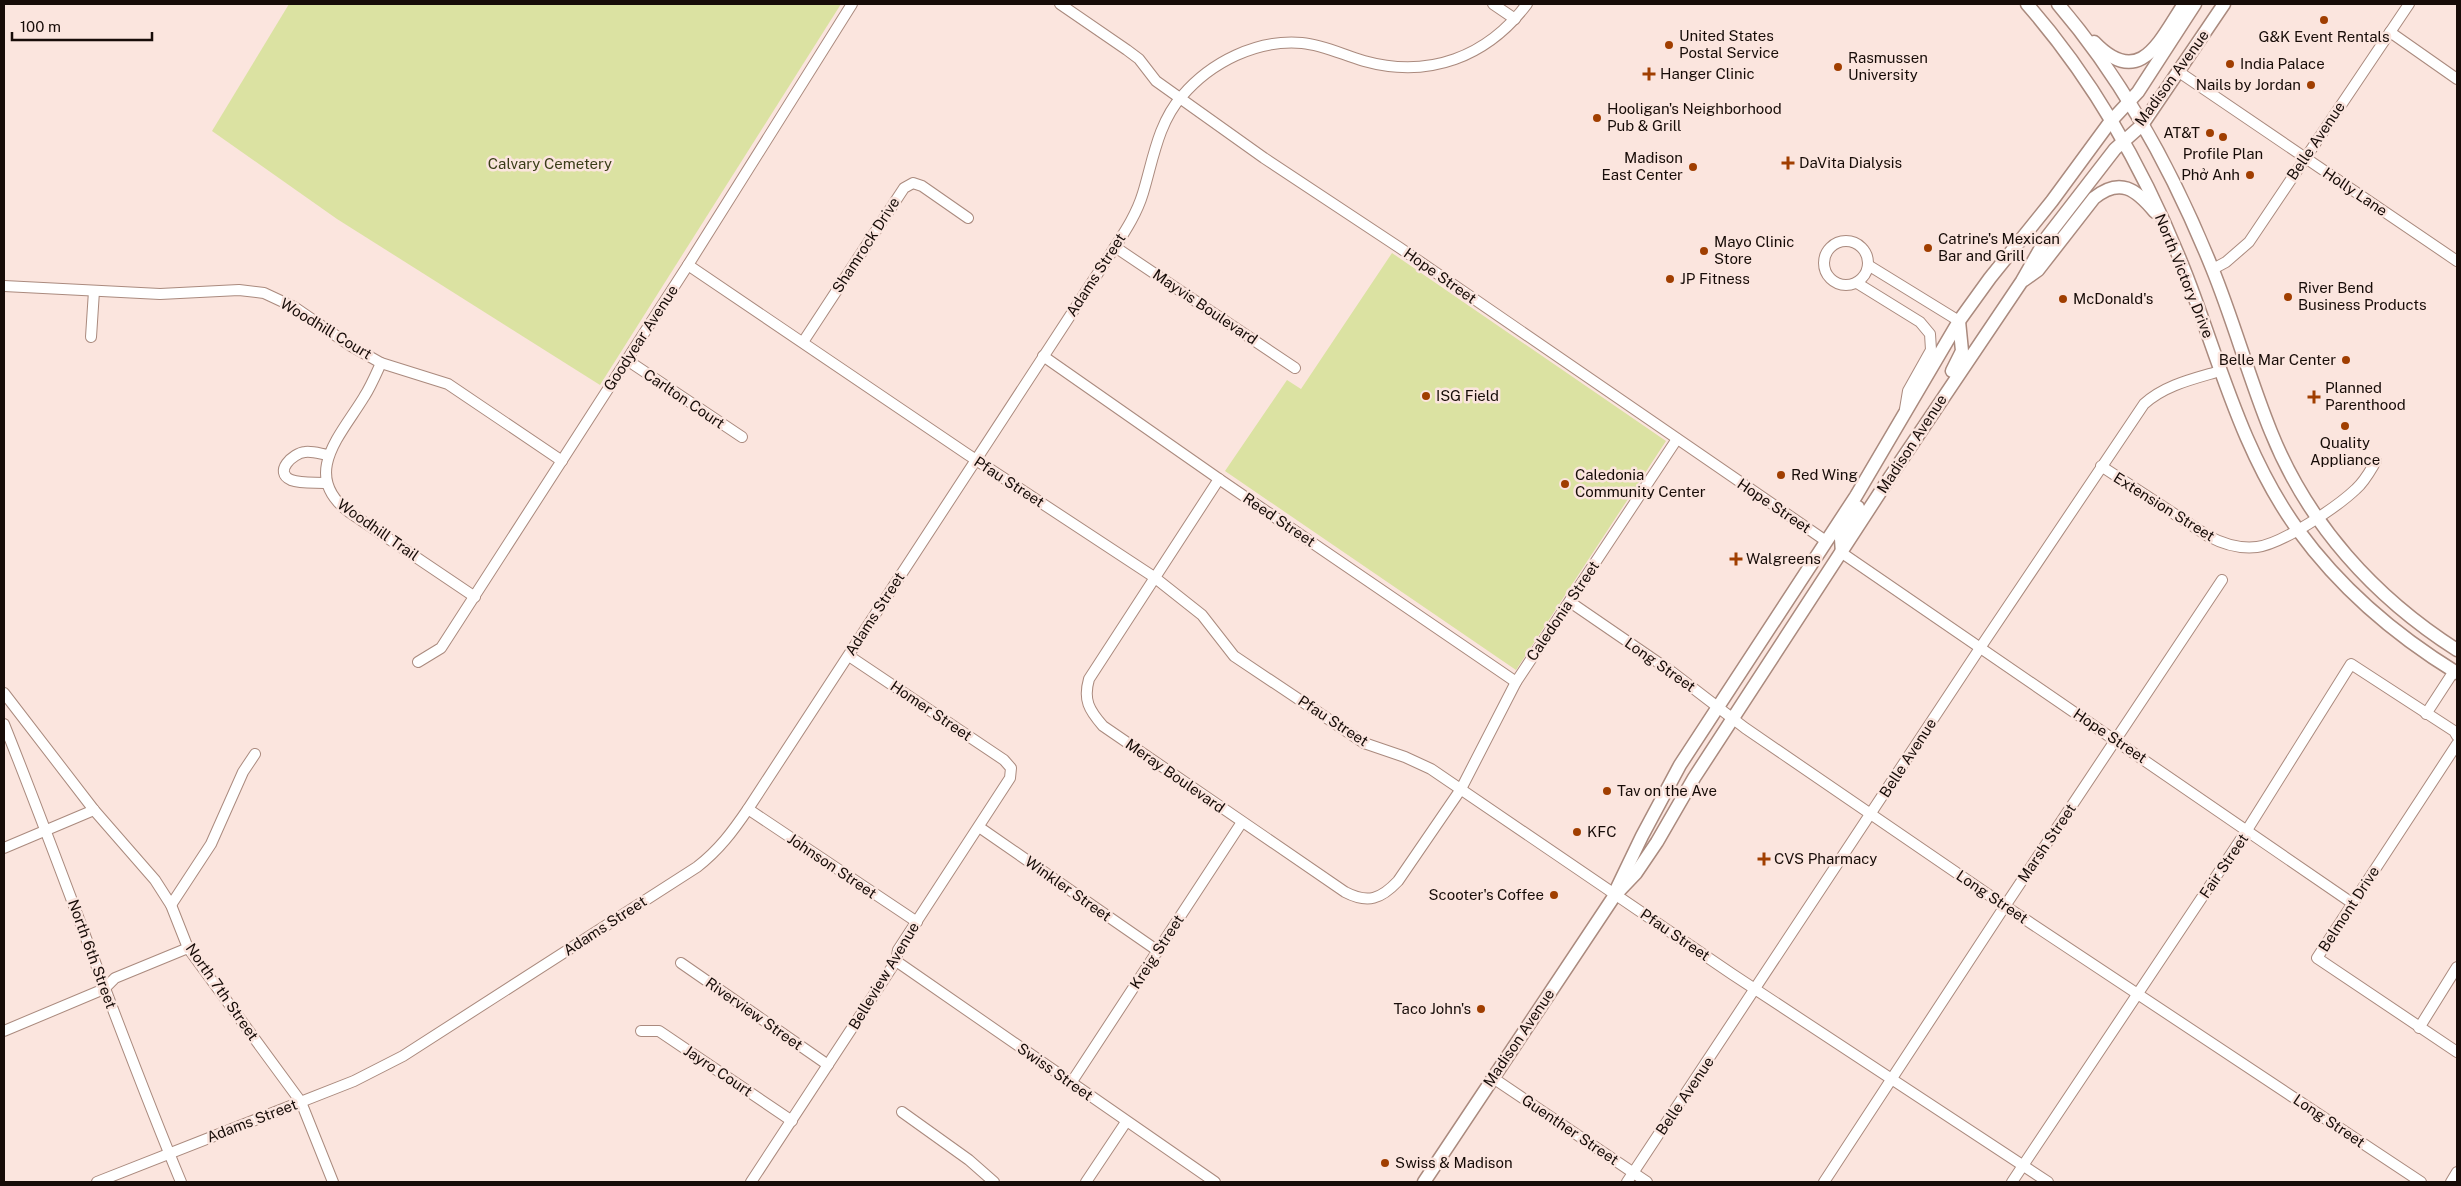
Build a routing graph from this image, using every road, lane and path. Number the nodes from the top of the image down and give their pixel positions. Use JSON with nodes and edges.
{"nodes":[{"id":1,"x":852,"y":4,"type":"edge"},
{"id":2,"x":1060,"y":4,"type":"edge"},
{"id":3,"x":1493,"y":4,"type":"edge"},
{"id":4,"x":1527,"y":4,"type":"edge"},
{"id":5,"x":2027,"y":4,"type":"edge"},
{"id":6,"x":2058,"y":4,"type":"edge"},
{"id":7,"x":2184,"y":4,"type":"edge"},
{"id":8,"x":2195,"y":4,"type":"edge"},
{"id":9,"x":2224,"y":4,"type":"edge"},
{"id":10,"x":2409,"y":4,"type":"edge"},
{"id":11,"x":2067,"y":14,"type":"junction"},
{"id":12,"x":1515,"y":19,"type":"junction"},
{"id":13,"x":2390,"y":32,"type":"junction"},
{"id":14,"x":2179,"y":72,"type":"junction"},
{"id":15,"x":2457,"y":79,"type":"edge"},
{"id":16,"x":1180,"y":97,"type":"junction"},
{"id":17,"x":2129,"y":104,"type":"junction"},
{"id":18,"x":2110,"y":122,"type":"junction"},
{"id":19,"x":2142,"y":124,"type":"junction"},
{"id":20,"x":2122,"y":142,"type":"junction"},
{"id":21,"x":2304,"y":158,"type":"junction"},
{"id":22,"x":968,"y":218,"type":"dead end"},
{"id":23,"x":2164,"y":224,"type":"junction"},
{"id":24,"x":1116,"y":247,"type":"junction"},
{"id":25,"x":2457,"y":261,"type":"edge"},
{"id":26,"x":688,"y":265,"type":"junction"},
{"id":27,"x":1868,"y":265,"type":"junction"},
{"id":28,"x":2213,"y":270,"type":"junction"},
{"id":29,"x":2022,"y":282,"type":"junction"},
{"id":30,"x":1857,"y":283,"type":"junction"},
{"id":31,"x":4,"y":286,"type":"edge"},
{"id":32,"x":94,"y":291,"type":"junction"},
{"id":33,"x":1959,"y":322,"type":"junction"},
{"id":34,"x":91,"y":337,"type":"dead end"},
{"id":35,"x":803,"y":342,"type":"junction"},
{"id":36,"x":1043,"y":356,"type":"junction"},
{"id":37,"x":627,"y":360,"type":"junction"},
{"id":38,"x":381,"y":363,"type":"junction"},
{"id":39,"x":1295,"y":368,"type":"dead end"},
{"id":40,"x":2220,"y":371,"type":"junction"},
{"id":41,"x":1905,"y":410,"type":"junction"},
{"id":42,"x":742,"y":437,"type":"dead end"},
{"id":43,"x":1677,"y":439,"type":"junction"},
{"id":44,"x":1882,"y":452,"type":"junction"},
{"id":45,"x":329,"y":455,"type":"junction"},
{"id":46,"x":976,"y":459,"type":"junction"},
{"id":47,"x":562,"y":461,"type":"junction"},
{"id":48,"x":2376,"y":461,"type":"dead end"},
{"id":49,"x":2101,"y":466,"type":"junction"},
{"id":50,"x":1890,"y":477,"type":"junction"},
{"id":51,"x":1218,"y":479,"type":"junction"},
{"id":52,"x":327,"y":483,"type":"junction"},
{"id":53,"x":2317,"y":517,"type":"junction"},
{"id":54,"x":2297,"y":529,"type":"junction"},
{"id":55,"x":1826,"y":541,"type":"junction"},
{"id":56,"x":1842,"y":553,"type":"junction"},
{"id":57,"x":1154,"y":577,"type":"junction"},
{"id":58,"x":2222,"y":580,"type":"dead end"},
{"id":59,"x":475,"y":597,"type":"junction"},
{"id":60,"x":1570,"y":602,"type":"junction"},
{"id":61,"x":1980,"y":648,"type":"junction"},
{"id":62,"x":2457,"y":650,"type":"edge"},
{"id":63,"x":849,"y":656,"type":"junction"},
{"id":64,"x":418,"y":662,"type":"dead end"},
{"id":65,"x":2456,"y":668,"type":"edge"},
{"id":66,"x":1516,"y":682,"type":"junction"},
{"id":67,"x":4,"y":693,"type":"edge"},
{"id":68,"x":1719,"y":707,"type":"junction"},
{"id":69,"x":2426,"y":714,"type":"junction"},
{"id":70,"x":1734,"y":719,"type":"junction"},
{"id":71,"x":4,"y":724,"type":"edge"},
{"id":72,"x":2457,"y":736,"type":"edge"},
{"id":73,"x":2115,"y":740,"type":"junction"},
{"id":74,"x":2457,"y":744,"type":"edge"},
{"id":75,"x":255,"y":754,"type":"dead end"},
{"id":76,"x":1011,"y":768,"type":"joint"},
{"id":77,"x":1461,"y":789,"type":"junction"},
{"id":78,"x":94,"y":810,"type":"junction"},
{"id":79,"x":748,"y":810,"type":"junction"},
{"id":80,"x":1872,"y":814,"type":"junction"},
{"id":81,"x":1242,"y":822,"type":"junction"},
{"id":82,"x":979,"y":827,"type":"junction"},
{"id":83,"x":46,"y":830,"type":"junction"},
{"id":84,"x":2248,"y":830,"type":"junction"},
{"id":85,"x":4,"y":848,"type":"edge"},
{"id":86,"x":1614,"y":895,"type":"junction"},
{"id":87,"x":2352,"y":903,"type":"junction"},
{"id":88,"x":171,"y":905,"type":"junction"},
{"id":89,"x":2005,"y":906,"type":"junction"},
{"id":90,"x":917,"y":922,"type":"junction"},
{"id":91,"x":188,"y":948,"type":"junction"},
{"id":92,"x":1158,"y":951,"type":"junction"},
{"id":93,"x":896,"y":961,"type":"junction"},
{"id":94,"x":680,"y":963,"type":"dead end"},
{"id":95,"x":2457,"y":967,"type":"edge"},
{"id":96,"x":104,"y":989,"type":"junction"},
{"id":97,"x":1756,"y":990,"type":"junction"},
{"id":98,"x":2138,"y":994,"type":"junction"},
{"id":99,"x":2419,"y":1028,"type":"junction"},
{"id":100,"x":4,"y":1031,"type":"edge"},
{"id":101,"x":641,"y":1031,"type":"dead end"},
{"id":102,"x":2457,"y":1052,"type":"edge"},
{"id":103,"x":828,"y":1065,"type":"junction"},
{"id":104,"x":1493,"y":1078,"type":"junction"},
{"id":105,"x":1892,"y":1079,"type":"junction"},
{"id":106,"x":1071,"y":1083,"type":"junction"},
{"id":107,"x":301,"y":1102,"type":"junction"},
{"id":108,"x":902,"y":1112,"type":"dead end"},
{"id":109,"x":792,"y":1121,"type":"junction"},
{"id":110,"x":1126,"y":1122,"type":"junction"},
{"id":111,"x":169,"y":1154,"type":"junction"},
{"id":112,"x":2023,"y":1166,"type":"junction"},
{"id":113,"x":2457,"y":1172,"type":"edge"},
{"id":114,"x":1630,"y":1178,"type":"edge"},
{"id":115,"x":97,"y":1182,"type":"edge"},
{"id":116,"x":181,"y":1182,"type":"edge"},
{"id":117,"x":333,"y":1182,"type":"edge"},
{"id":118,"x":751,"y":1182,"type":"edge"},
{"id":119,"x":994,"y":1182,"type":"edge"},
{"id":120,"x":1086,"y":1182,"type":"edge"},
{"id":121,"x":1215,"y":1182,"type":"edge"},
{"id":122,"x":1424,"y":1182,"type":"edge"},
{"id":123,"x":1647,"y":1182,"type":"edge"},
{"id":124,"x":1824,"y":1182,"type":"edge"},
{"id":125,"x":2012,"y":1182,"type":"edge"},
{"id":126,"x":2048,"y":1182,"type":"edge"},
{"id":127,"x":2421,"y":1182,"type":"edge"},
{"id":128,"x":2451,"y":1182,"type":"edge"}],
"edges":[{"from":1,"to":26,"type":"street","name":"Goodyear Avenue"},
{"from":2,"to":16,"type":"street","name":"Hope Street"},
{"from":3,"to":12,"type":"street"},
{"from":4,"to":12,"type":"street","name":"Adams Street"},
{"from":5,"to":18,"type":"main road","name":"North Victory Drive"},
{"from":6,"to":11,"type":"main road","name":"North Victory Drive"},
{"from":7,"to":11,"type":"main road"},
{"from":8,"to":17,"type":"main road","name":"Madison Avenue"},
{"from":9,"to":14,"type":"main road","name":"Madison Avenue"},
{"from":10,"to":13,"type":"street","name":"Belle Avenue"},
{"from":11,"to":17,"type":"main road","name":"North Victory Drive"},
{"from":12,"to":16,"type":"street","name":"Adams Street"},
{"from":13,"to":15,"type":"street"},
{"from":13,"to":21,"type":"street","name":"Belle Avenue"},
{"from":14,"to":19,"type":"main road","name":"Madison Avenue"},
{"from":14,"to":21,"type":"street","name":"Holly Lane"},
{"from":16,"to":24,"type":"street","name":"Adams Street"},
{"from":16,"to":43,"type":"street","name":"Hope Street"},
{"from":17,"to":18,"type":"main road","name":"Madison Avenue"},
{"from":17,"to":19,"type":"main road","name":"North Victory Drive"},
{"from":18,"to":20,"type":"main road","name":"North Victory Drive"},
{"from":18,"to":33,"type":"main road","name":"Madison Avenue"},
{"from":19,"to":20,"type":"main road","name":"Madison Avenue"},
{"from":19,"to":28,"type":"main road","name":"North Victory Drive"},
{"from":20,"to":23,"type":"main road","name":"North Victory Drive"},
{"from":20,"to":29,"type":"main road","name":"Madison Avenue"},
{"from":21,"to":25,"type":"street","name":"Holly Lane"},
{"from":21,"to":28,"type":"street","name":"Belle Avenue"},
{"from":22,"to":35,"type":"street","name":"Shamrock Drive"},
{"from":23,"to":29,"type":"main road"},
{"from":23,"to":40,"type":"main road","name":"North Victory Drive"},
{"from":24,"to":36,"type":"street","name":"Adams Street"},
{"from":24,"to":39,"type":"street","name":"Mayvis Boulevard"},
{"from":26,"to":35,"type":"street","name":"Pfau Street"},
{"from":26,"to":37,"type":"street","name":"Goodyear Avenue"},
{"from":27,"to":30,"type":"street"},
{"from":27,"to":30,"type":"street"},
{"from":27,"to":33,"type":"street"},
{"from":28,"to":53,"type":"main road","name":"North Victory Drive"},
{"from":29,"to":50,"type":"main road","name":"Madison Avenue"},
{"from":30,"to":41,"type":"street"},
{"from":31,"to":32,"type":"street","name":"Woodhill Court"},
{"from":32,"to":34,"type":"street"},
{"from":32,"to":38,"type":"street","name":"Woodhill Court"},
{"from":33,"to":41,"type":"main road","name":"Madison Avenue"},
{"from":33,"to":50,"type":"main road"},
{"from":35,"to":46,"type":"street","name":"Pfau Street"},
{"from":36,"to":46,"type":"street","name":"Adams Street"},
{"from":36,"to":51,"type":"street","name":"Reed Street"},
{"from":37,"to":42,"type":"street","name":"Carlton Court"},
{"from":37,"to":47,"type":"street","name":"Goodyear Avenue"},
{"from":38,"to":45,"type":"street","name":"Woodhill Trail"},
{"from":38,"to":47,"type":"street","name":"Woodhill Court"},
{"from":40,"to":49,"type":"street","name":"Belle Avenue"},
{"from":40,"to":54,"type":"main road","name":"North Victory Drive"},
{"from":41,"to":44,"type":"main road","name":"Madison Avenue"},
{"from":43,"to":55,"type":"street","name":"Hope Street"},
{"from":43,"to":60,"type":"street","name":"Caledonia Street"},
{"from":44,"to":55,"type":"main road","name":"Madison Avenue"},
{"from":44,"to":56,"type":"main road"},
{"from":45,"to":52,"type":"street","name":"Woodhill Trail"},
{"from":45,"to":52,"type":"street"},
{"from":46,"to":57,"type":"street","name":"Pfau Street"},
{"from":46,"to":63,"type":"street","name":"Adams Street"},
{"from":47,"to":59,"type":"street","name":"Goodyear Avenue"},
{"from":48,"to":53,"type":"street","name":"Extension Street"},
{"from":49,"to":54,"type":"street","name":"Extension Street"},
{"from":49,"to":61,"type":"street","name":"Belle Avenue"},
{"from":50,"to":56,"type":"main road","name":"Madison Avenue"},
{"from":51,"to":57,"type":"street","name":"Meray Boulevard"},
{"from":51,"to":66,"type":"street","name":"Reed Street"},
{"from":52,"to":59,"type":"street","name":"Woodhill Trail"},
{"from":53,"to":54,"type":"street","name":"Extension Street"},
{"from":53,"to":62,"type":"main road","name":"North Victory Drive"},
{"from":54,"to":65,"type":"main road","name":"North Victory Drive"},
{"from":55,"to":68,"type":"main road","name":"Madison Avenue"},
{"from":56,"to":61,"type":"street","name":"Hope Street"},
{"from":56,"to":70,"type":"main road","name":"Madison Avenue"},
{"from":57,"to":77,"type":"street","name":"Pfau Street"},
{"from":57,"to":81,"type":"street","name":"Meray Boulevard"},
{"from":58,"to":73,"type":"street","name":"Marsh Street"},
{"from":59,"to":64,"type":"street","name":"Goodyear Avenue"},
{"from":60,"to":66,"type":"street","name":"Caledonia Street"},
{"from":60,"to":68,"type":"street","name":"Long Street"},
{"from":61,"to":73,"type":"street","name":"Hope Street"},
{"from":61,"to":80,"type":"street","name":"Belle Avenue"},
{"from":63,"to":76,"type":"street","name":"Homer Street"},
{"from":63,"to":79,"type":"street","name":"Adams Street"},
{"from":65,"to":69,"type":"street"},
{"from":66,"to":77,"type":"street","name":"Caledonia Street"},
{"from":67,"to":78,"type":"street","name":"North 7th Street"},
{"from":68,"to":70,"type":"street","name":"Long Street"},
{"from":68,"to":86,"type":"main road","name":"Madison Avenue"},
{"from":69,"to":72,"type":"street"},
{"from":69,"to":84,"type":"street","name":"Fair Street"},
{"from":70,"to":80,"type":"street","name":"Long Street"},
{"from":70,"to":86,"type":"main road","name":"Madison Avenue"},
{"from":71,"to":83,"type":"street","name":"North 6th Street"},
{"from":73,"to":84,"type":"street","name":"Hope Street"},
{"from":73,"to":89,"type":"street","name":"Marsh Street"},
{"from":74,"to":87,"type":"street","name":"Belmont Drive"},
{"from":75,"to":88,"type":"street"},
{"from":76,"to":82,"type":"street","name":"Belleview Avenue"},
{"from":77,"to":81,"type":"street","name":"Meray Boulevard"},
{"from":77,"to":86,"type":"street","name":"Pfau Street"},
{"from":78,"to":83,"type":"street"},
{"from":78,"to":88,"type":"street","name":"North 7th Street"},
{"from":79,"to":90,"type":"street","name":"Johnson Street"},
{"from":79,"to":107,"type":"street","name":"Adams Street"},
{"from":80,"to":89,"type":"street","name":"Long Street"},
{"from":80,"to":97,"type":"street","name":"Belle Avenue"},
{"from":81,"to":92,"type":"street","name":"Kreig Street"},
{"from":82,"to":90,"type":"street","name":"Belleview Avenue"},
{"from":82,"to":92,"type":"street","name":"Winkler Street"},
{"from":83,"to":85,"type":"street"},
{"from":83,"to":96,"type":"street","name":"North 6th Street"},
{"from":84,"to":87,"type":"street","name":"Hope Street"},
{"from":84,"to":98,"type":"street","name":"Fair Street"},
{"from":86,"to":97,"type":"street","name":"Pfau Street"},
{"from":86,"to":104,"type":"main road","name":"Madison Avenue"},
{"from":87,"to":99,"type":"street","name":"Belmont Drive"},
{"from":88,"to":91,"type":"street","name":"North 7th Street"},
{"from":89,"to":98,"type":"street","name":"Long Street"},
{"from":89,"to":105,"type":"street","name":"Marsh Street"},
{"from":90,"to":93,"type":"street","name":"Belleview Avenue"},
{"from":91,"to":96,"type":"street"},
{"from":91,"to":107,"type":"street","name":"North 7th Street"},
{"from":92,"to":106,"type":"street","name":"Kreig Street"},
{"from":93,"to":103,"type":"street","name":"Belleview Avenue"},
{"from":93,"to":106,"type":"street","name":"Swiss Street"},
{"from":94,"to":103,"type":"street","name":"Riverview Street"},
{"from":95,"to":99,"type":"street"},
{"from":96,"to":100,"type":"street"},
{"from":96,"to":111,"type":"street","name":"North 6th Street"},
{"from":97,"to":105,"type":"street","name":"Pfau Street"},
{"from":97,"to":114,"type":"street","name":"Belle Avenue"},
{"from":98,"to":112,"type":"street","name":"Fair Street"},
{"from":98,"to":127,"type":"street","name":"Long Street"},
{"from":99,"to":102,"type":"street","name":"Belmont Drive"},
{"from":101,"to":109,"type":"street","name":"Jayro Court"},
{"from":103,"to":109,"type":"street","name":"Belleview Avenue"},
{"from":104,"to":114,"type":"street","name":"Guenther Street"},
{"from":104,"to":122,"type":"main road","name":"Madison Avenue"},
{"from":105,"to":112,"type":"street","name":"Pfau Street"},
{"from":105,"to":124,"type":"street","name":"Marsh Street"},
{"from":106,"to":110,"type":"street","name":"Swiss Street"},
{"from":107,"to":111,"type":"street","name":"Adams Street"},
{"from":107,"to":117,"type":"street","name":"North 7th Street"},
{"from":108,"to":119,"type":"street"},
{"from":109,"to":118,"type":"street","name":"Belleview Avenue"},
{"from":110,"to":120,"type":"street"},
{"from":110,"to":121,"type":"street","name":"Swiss Street"},
{"from":111,"to":115,"type":"street","name":"Adams Street"},
{"from":111,"to":116,"type":"street","name":"North 6th Street"},
{"from":112,"to":125,"type":"street","name":"Fair Street"},
{"from":112,"to":126,"type":"street","name":"Pfau Street"},
{"from":113,"to":128,"type":"street"},
{"from":114,"to":123,"type":"street","name":"Guenther Street"}]}
